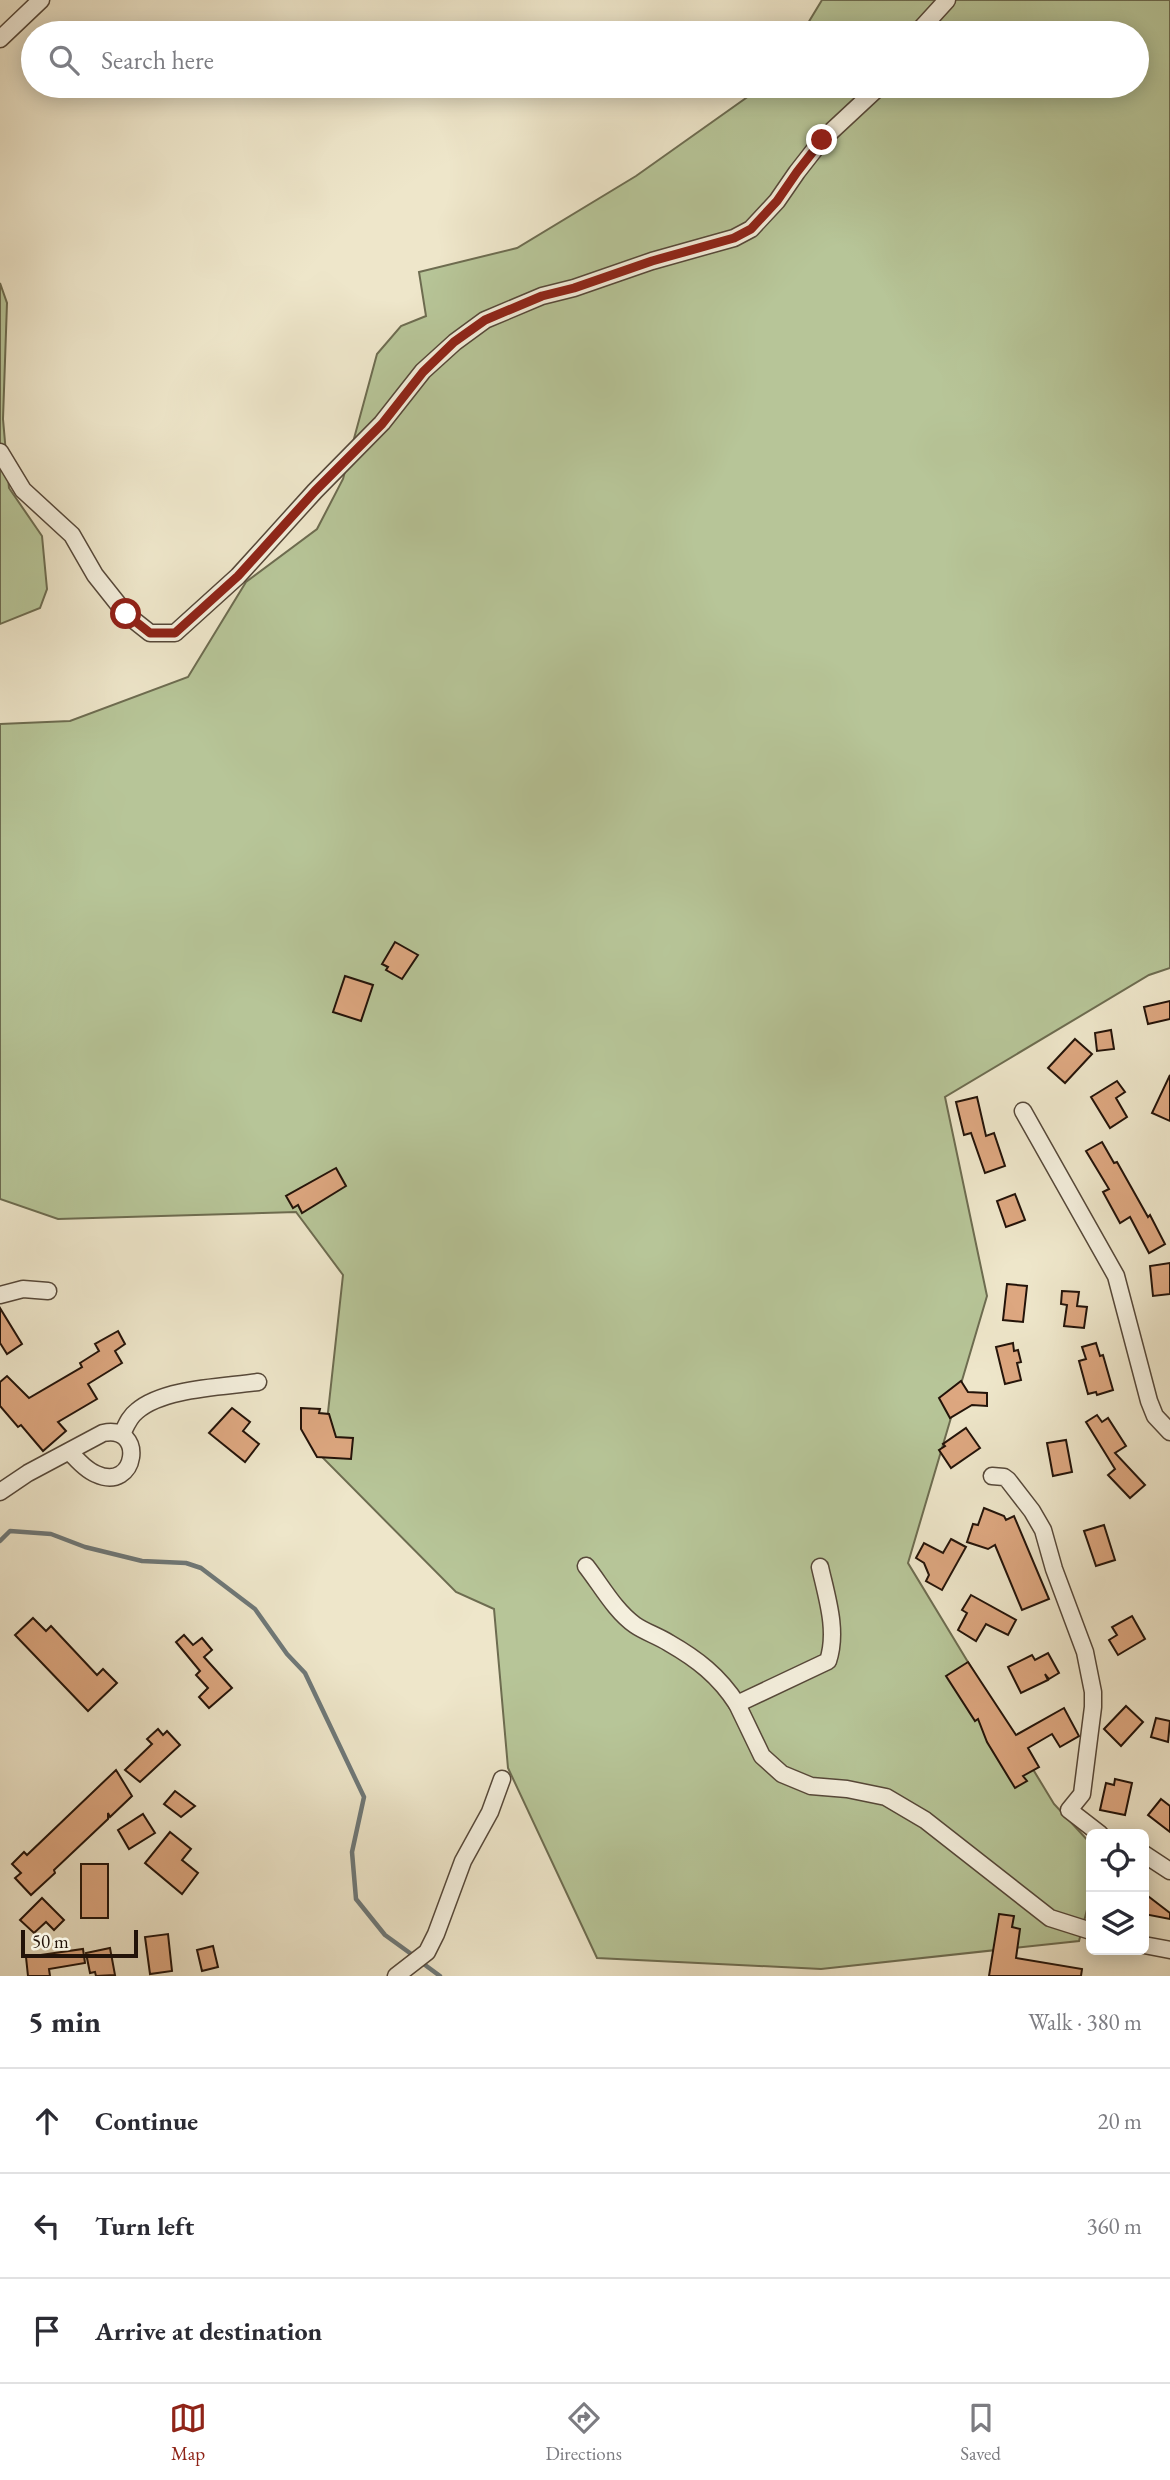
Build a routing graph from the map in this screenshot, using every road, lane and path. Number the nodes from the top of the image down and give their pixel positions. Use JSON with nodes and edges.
{"nodes":[{"id":1,"x":41,"y":0,"type":"edge"},
{"id":2,"x":947,"y":0,"type":"edge"},
{"id":3,"x":929,"y":21,"type":"edge"},
{"id":4,"x":0,"y":39,"type":"edge"},
{"id":5,"x":867,"y":98,"type":"edge"},
{"id":6,"x":0,"y":452,"type":"edge"},
{"id":7,"x":1023,"y":1111,"type":"dead end"},
{"id":8,"x":48,"y":1291,"type":"dead end"},
{"id":9,"x":0,"y":1295,"type":"edge"},
{"id":10,"x":258,"y":1382,"type":"dead end"},
{"id":11,"x":1170,"y":1432,"type":"edge"},
{"id":12,"x":122,"y":1434,"type":"junction"},
{"id":13,"x":70,"y":1452,"type":"junction"},
{"id":14,"x":992,"y":1476,"type":"dead end"},
{"id":15,"x":0,"y":1492,"type":"edge"},
{"id":16,"x":586,"y":1566,"type":"dead end"},
{"id":17,"x":820,"y":1567,"type":"dead end"},
{"id":18,"x":737,"y":1704,"type":"junction"},
{"id":19,"x":502,"y":1779,"type":"dead end"},
{"id":20,"x":1094,"y":1829,"type":"edge"},
{"id":21,"x":1149,"y":1857,"type":"edge"},
{"id":22,"x":1170,"y":1871,"type":"edge"},
{"id":23,"x":1086,"y":1929,"type":"edge"},
{"id":24,"x":1149,"y":1946,"type":"edge"},
{"id":25,"x":1170,"y":1950,"type":"edge"},
{"id":26,"x":397,"y":1975,"type":"edge"}],
"edges":[{"from":1,"to":4,"type":"street"},
{"from":2,"to":3,"type":"street"},
{"from":5,"to":6,"type":"street"},
{"from":7,"to":11,"type":"street"},
{"from":8,"to":9,"type":"street"},
{"from":10,"to":12,"type":"street"},
{"from":12,"to":13,"type":"street"},
{"from":12,"to":13,"type":"street"},
{"from":13,"to":15,"type":"street"},
{"from":14,"to":20,"type":"street"},
{"from":16,"to":18,"type":"street"},
{"from":17,"to":18,"type":"street"},
{"from":18,"to":23,"type":"street"},
{"from":19,"to":26,"type":"street"},
{"from":21,"to":22,"type":"street"},
{"from":24,"to":25,"type":"street"}]}
